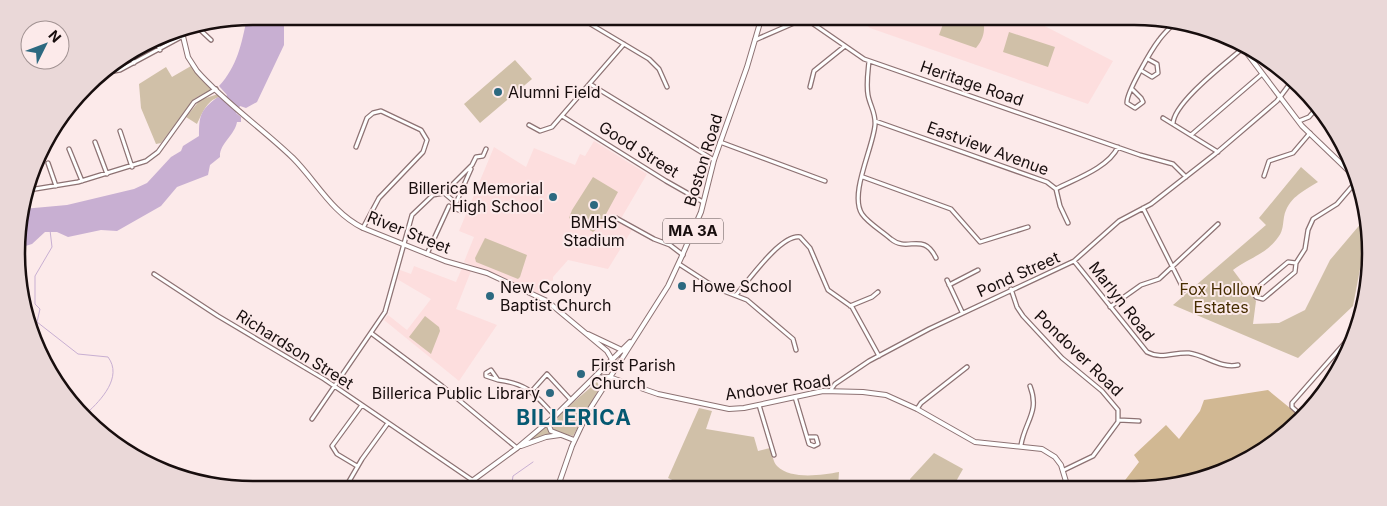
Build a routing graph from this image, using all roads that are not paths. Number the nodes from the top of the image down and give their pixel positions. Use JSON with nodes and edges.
{"nodes":[{"id":1,"x":592,"y":25,"type":"edge"},
{"id":2,"x":759,"y":25,"type":"edge"},
{"id":3,"x":791,"y":25,"type":"edge"},
{"id":4,"x":817,"y":25,"type":"edge"},
{"id":5,"x":1170,"y":28,"type":"edge"},
{"id":6,"x":201,"y":31,"type":"edge"},
{"id":7,"x":184,"y":36,"type":"joint"},
{"id":8,"x":211,"y":40,"type":"dead end"},
{"id":9,"x":755,"y":40,"type":"junction"},
{"id":10,"x":624,"y":44,"type":"junction"},
{"id":11,"x":158,"y":46,"type":"edge"},
{"id":12,"x":845,"y":46,"type":"junction"},
{"id":13,"x":160,"y":50,"type":"junction"},
{"id":14,"x":1239,"y":51,"type":"edge"},
{"id":15,"x":1249,"y":57,"type":"edge"},
{"id":16,"x":1148,"y":59,"type":"junction"},
{"id":17,"x":132,"y":60,"type":"edge"},
{"id":18,"x":869,"y":61,"type":"junction"},
{"id":19,"x":134,"y":63,"type":"junction"},
{"id":20,"x":115,"y":71,"type":"edge"},
{"id":21,"x":1142,"y":72,"type":"junction"},
{"id":22,"x":1262,"y":74,"type":"junction"},
{"id":23,"x":590,"y":84,"type":"junction"},
{"id":24,"x":1288,"y":86,"type":"edge"},
{"id":25,"x":667,"y":87,"type":"dead end"},
{"id":26,"x":810,"y":87,"type":"dead end"},
{"id":27,"x":1132,"y":89,"type":"junction"},
{"id":28,"x":216,"y":90,"type":"junction"},
{"id":29,"x":1279,"y":97,"type":"junction"},
{"id":30,"x":1313,"y":112,"type":"edge"},
{"id":31,"x":562,"y":116,"type":"junction"},
{"id":32,"x":1163,"y":118,"type":"dead end"},
{"id":33,"x":875,"y":121,"type":"junction"},
{"id":34,"x":1299,"y":122,"type":"junction"},
{"id":35,"x":1173,"y":124,"type":"junction"},
{"id":36,"x":529,"y":125,"type":"dead end"},
{"id":37,"x":120,"y":131,"type":"dead end"},
{"id":38,"x":1310,"y":134,"type":"junction"},
{"id":39,"x":1191,"y":135,"type":"junction"},
{"id":40,"x":95,"y":142,"type":"dead end"},
{"id":41,"x":720,"y":142,"type":"junction"},
{"id":42,"x":356,"y":147,"type":"dead end"},
{"id":43,"x":1118,"y":147,"type":"junction"},
{"id":44,"x":69,"y":149,"type":"dead end"},
{"id":45,"x":486,"y":149,"type":"dead end"},
{"id":46,"x":1218,"y":152,"type":"junction"},
{"id":47,"x":714,"y":160,"type":"junction"},
{"id":48,"x":48,"y":162,"type":"dead end"},
{"id":49,"x":472,"y":165,"type":"junction"},
{"id":50,"x":132,"y":167,"type":"junction"},
{"id":51,"x":1346,"y":168,"type":"edge"},
{"id":52,"x":107,"y":174,"type":"junction"},
{"id":53,"x":1264,"y":176,"type":"dead end"},
{"id":54,"x":863,"y":177,"type":"junction"},
{"id":55,"x":1186,"y":177,"type":"junction"},
{"id":56,"x":458,"y":180,"type":"junction"},
{"id":57,"x":825,"y":180,"type":"dead end"},
{"id":58,"x":82,"y":181,"type":"junction"},
{"id":59,"x":464,"y":184,"type":"junction"},
{"id":60,"x":56,"y":186,"type":"junction"},
{"id":61,"x":1352,"y":187,"type":"edge"},
{"id":62,"x":34,"y":189,"type":"edge"},
{"id":63,"x":1056,"y":189,"type":"junction"},
{"id":64,"x":444,"y":193,"type":"junction"},
{"id":65,"x":456,"y":202,"type":"junction"},
{"id":66,"x":704,"y":202,"type":"junction"},
{"id":67,"x":449,"y":206,"type":"dead end"},
{"id":68,"x":1143,"y":208,"type":"junction"},
{"id":69,"x":461,"y":211,"type":"dead end"},
{"id":70,"x":616,"y":218,"type":"dead end"},
{"id":71,"x":1068,"y":223,"type":"dead end"},
{"id":72,"x":1218,"y":224,"type":"dead end"},
{"id":73,"x":363,"y":228,"type":"junction"},
{"id":74,"x":1028,"y":228,"type":"dead end"},
{"id":75,"x":404,"y":244,"type":"junction"},
{"id":76,"x":428,"y":254,"type":"junction"},
{"id":77,"x":683,"y":254,"type":"junction"},
{"id":78,"x":936,"y":258,"type":"dead end"},
{"id":79,"x":1074,"y":262,"type":"junction"},
{"id":80,"x":1296,"y":263,"type":"junction"},
{"id":81,"x":678,"y":264,"type":"junction"},
{"id":82,"x":1173,"y":266,"type":"junction"},
{"id":83,"x":978,"y":270,"type":"dead end"},
{"id":84,"x":154,"y":274,"type":"dead end"},
{"id":85,"x":947,"y":280,"type":"dead end"},
{"id":86,"x":949,"y":285,"type":"junction"},
{"id":87,"x":1011,"y":289,"type":"junction"},
{"id":88,"x":1184,"y":290,"type":"dead end"},
{"id":89,"x":878,"y":292,"type":"dead end"},
{"id":90,"x":736,"y":295,"type":"junction"},
{"id":91,"x":850,"y":306,"type":"junction"},
{"id":92,"x":1110,"y":307,"type":"junction"},
{"id":93,"x":962,"y":312,"type":"junction"},
{"id":94,"x":582,"y":331,"type":"junction"},
{"id":95,"x":371,"y":333,"type":"junction"},
{"id":96,"x":1342,"y":345,"type":"edge"},
{"id":97,"x":796,"y":350,"type":"dead end"},
{"id":98,"x":624,"y":352,"type":"junction"},
{"id":99,"x":879,"y":356,"type":"junction"},
{"id":100,"x":613,"y":361,"type":"junction"},
{"id":101,"x":1238,"y":365,"type":"dead end"},
{"id":102,"x":967,"y":367,"type":"dead end"},
{"id":103,"x":609,"y":377,"type":"junction"},
{"id":104,"x":595,"y":378,"type":"junction"},
{"id":105,"x":498,"y":380,"type":"dead end"},
{"id":106,"x":334,"y":386,"type":"junction"},
{"id":107,"x":1030,"y":386,"type":"dead end"},
{"id":108,"x":603,"y":388,"type":"junction"},
{"id":109,"x":830,"y":391,"type":"junction"},
{"id":110,"x":531,"y":392,"type":"junction"},
{"id":111,"x":795,"y":396,"type":"junction"},
{"id":112,"x":571,"y":400,"type":"junction"},
{"id":113,"x":362,"y":405,"type":"junction"},
{"id":114,"x":759,"y":405,"type":"junction"},
{"id":115,"x":917,"y":409,"type":"junction"},
{"id":116,"x":1298,"y":411,"type":"edge"},
{"id":117,"x":554,"y":416,"type":"junction"},
{"id":118,"x":312,"y":419,"type":"dead end"},
{"id":119,"x":1119,"y":420,"type":"junction"},
{"id":120,"x":1139,"y":421,"type":"dead end"},
{"id":121,"x":388,"y":423,"type":"junction"},
{"id":122,"x":560,"y":435,"type":"junction"},
{"id":123,"x":808,"y":438,"type":"dead end"},
{"id":124,"x":574,"y":440,"type":"junction"},
{"id":125,"x":1021,"y":445,"type":"junction"},
{"id":126,"x":517,"y":448,"type":"junction"},
{"id":127,"x":774,"y":455,"type":"dead end"},
{"id":128,"x":357,"y":466,"type":"junction"},
{"id":129,"x":1064,"y":470,"type":"junction"},
{"id":130,"x":472,"y":480,"type":"joint"},
{"id":131,"x":349,"y":481,"type":"edge"},
{"id":132,"x":560,"y":481,"type":"edge"},
{"id":133,"x":1066,"y":481,"type":"edge"}],
"edges":[{"from":1,"to":10,"type":"street"},
{"from":2,"to":9,"type":"main road","name":"Boston Road","number":"MA 3A"},
{"from":3,"to":9,"type":"street","name":"Heritage Road"},
{"from":4,"to":12,"type":"street","name":"Heritage Road"},
{"from":5,"to":16,"type":"street"},
{"from":6,"to":8,"type":"street"},
{"from":7,"to":13,"type":"street"},
{"from":7,"to":28,"type":"main road","name":"River Street"},
{"from":9,"to":41,"type":"main road","name":"Boston Road","number":"MA 3A"},
{"from":10,"to":23,"type":"street"},
{"from":10,"to":25,"type":"street"},
{"from":11,"to":13,"type":"street"},
{"from":12,"to":18,"type":"street","name":"Heritage Road"},
{"from":12,"to":26,"type":"street"},
{"from":13,"to":19,"type":"street"},
{"from":14,"to":35,"type":"street"},
{"from":15,"to":22,"type":"main road"},
{"from":16,"to":21,"type":"street"},
{"from":16,"to":21,"type":"street"},
{"from":17,"to":19,"type":"street"},
{"from":18,"to":33,"type":"street"},
{"from":18,"to":43,"type":"street","name":"Heritage Road"},
{"from":19,"to":20,"type":"street"},
{"from":21,"to":27,"type":"street"},
{"from":22,"to":29,"type":"main road"},
{"from":22,"to":39,"type":"street"},
{"from":23,"to":31,"type":"street"},
{"from":23,"to":47,"type":"street"},
{"from":24,"to":29,"type":"street","name":"Pond Street"},
{"from":27,"to":27,"type":"street"},
{"from":28,"to":50,"type":"street"},
{"from":28,"to":73,"type":"main road","name":"River Street"},
{"from":29,"to":34,"type":"main road"},
{"from":29,"to":46,"type":"street","name":"Pond Street"},
{"from":30,"to":34,"type":"street"},
{"from":31,"to":36,"type":"street"},
{"from":31,"to":66,"type":"street","name":"Good Street"},
{"from":32,"to":35,"type":"street"},
{"from":33,"to":54,"type":"street"},
{"from":33,"to":63,"type":"street","name":"Eastview Avenue"},
{"from":34,"to":38,"type":"main road"},
{"from":35,"to":39,"type":"street"},
{"from":37,"to":50,"type":"street"},
{"from":38,"to":51,"type":"main road"},
{"from":38,"to":53,"type":"street"},
{"from":39,"to":46,"type":"street"},
{"from":40,"to":52,"type":"street"},
{"from":41,"to":47,"type":"main road","name":"Boston Road","number":"MA 3A"},
{"from":41,"to":57,"type":"street"},
{"from":42,"to":73,"type":"street"},
{"from":43,"to":55,"type":"street","name":"Heritage Road"},
{"from":43,"to":63,"type":"street"},
{"from":44,"to":58,"type":"street"},
{"from":45,"to":49,"type":"street"},
{"from":46,"to":55,"type":"street","name":"Pond Street"},
{"from":47,"to":66,"type":"main road","name":"Boston Road","number":"MA 3A"},
{"from":48,"to":60,"type":"street"},
{"from":49,"to":56,"type":"street"},
{"from":49,"to":59,"type":"street"},
{"from":50,"to":52,"type":"street"},
{"from":52,"to":58,"type":"street"},
{"from":54,"to":74,"type":"street"},
{"from":54,"to":78,"type":"street"},
{"from":55,"to":68,"type":"street","name":"Pond Street"},
{"from":56,"to":59,"type":"street"},
{"from":56,"to":64,"type":"street"},
{"from":58,"to":60,"type":"street"},
{"from":59,"to":65,"type":"street"},
{"from":60,"to":62,"type":"street"},
{"from":61,"to":80,"type":"street"},
{"from":63,"to":71,"type":"street","name":"Eastview Avenue"},
{"from":64,"to":65,"type":"street"},
{"from":64,"to":75,"type":"street"},
{"from":65,"to":69,"type":"street"},
{"from":66,"to":77,"type":"main road","name":"Boston Road","number":"MA 3A"},
{"from":67,"to":76,"type":"street"},
{"from":68,"to":79,"type":"street","name":"Pond Street"},
{"from":68,"to":82,"type":"street"},
{"from":70,"to":77,"type":"street"},
{"from":72,"to":82,"type":"street"},
{"from":73,"to":75,"type":"main road","name":"River Street"},
{"from":75,"to":76,"type":"main road","name":"River Street"},
{"from":75,"to":95,"type":"street"},
{"from":76,"to":94,"type":"main road","name":"River Street"},
{"from":77,"to":81,"type":"main road","name":"Boston Road","number":"MA 3A"},
{"from":79,"to":87,"type":"street","name":"Pond Street"},
{"from":79,"to":92,"type":"street","name":"Marlyn Road"},
{"from":80,"to":80,"type":"street"},
{"from":81,"to":90,"type":"street"},
{"from":81,"to":98,"type":"main road","name":"Boston Road","number":"MA 3A"},
{"from":82,"to":88,"type":"street"},
{"from":82,"to":92,"type":"street"},
{"from":83,"to":86,"type":"street"},
{"from":84,"to":106,"type":"street","name":"Richardson Street"},
{"from":85,"to":86,"type":"street"},
{"from":86,"to":93,"type":"street"},
{"from":87,"to":93,"type":"street","name":"Pond Street"},
{"from":87,"to":119,"type":"street","name":"Pondover Road"},
{"from":89,"to":91,"type":"street"},
{"from":90,"to":91,"type":"street"},
{"from":90,"to":97,"type":"street"},
{"from":91,"to":99,"type":"street"},
{"from":92,"to":101,"type":"street","name":"Marlyn Road"},
{"from":93,"to":99,"type":"street","name":"Pond Street"},
{"from":94,"to":98,"type":"main road","name":"River Street"},
{"from":94,"to":100,"type":"main road","name":"River Street"},
{"from":95,"to":106,"type":"street"},
{"from":95,"to":126,"type":"street"},
{"from":96,"to":116,"type":"street"},
{"from":98,"to":100,"type":"main road","number":"MA 3A"},
{"from":98,"to":103,"type":"main road","name":"Boston Road","number":"MA 3A"},
{"from":99,"to":109,"type":"street","name":"Pond Street"},
{"from":100,"to":104,"type":"main road","number":"MA 3A"},
{"from":102,"to":115,"type":"street"},
{"from":103,"to":104,"type":"main road"},
{"from":103,"to":108,"type":"main road","name":"Boston Road","number":"MA 3A"},
{"from":103,"to":114,"type":"main road","name":"Andover Road"},
{"from":104,"to":108,"type":"main road"},
{"from":104,"to":112,"type":"main road","number":"MA 3A"},
{"from":105,"to":110,"type":"street"},
{"from":106,"to":113,"type":"street","name":"Richardson Street"},
{"from":106,"to":118,"type":"street"},
{"from":107,"to":125,"type":"street"},
{"from":108,"to":124,"type":"main road","name":"Boston Road","number":"MA 3A"},
{"from":109,"to":111,"type":"main road","name":"Andover Road"},
{"from":109,"to":115,"type":"main road","name":"Andover Road"},
{"from":110,"to":112,"type":"street"},
{"from":110,"to":117,"type":"street"},
{"from":111,"to":114,"type":"main road","name":"Andover Road"},
{"from":111,"to":123,"type":"street"},
{"from":112,"to":117,"type":"main road","number":"MA 3A"},
{"from":113,"to":121,"type":"street","name":"Richardson Street"},
{"from":113,"to":128,"type":"street"},
{"from":114,"to":127,"type":"street"},
{"from":115,"to":125,"type":"main road","name":"Andover Road"},
{"from":117,"to":122,"type":"main road"},
{"from":117,"to":126,"type":"main road"},
{"from":119,"to":120,"type":"street"},
{"from":119,"to":129,"type":"street","name":"Pondover Road"},
{"from":121,"to":128,"type":"street"},
{"from":121,"to":130,"type":"street","name":"Richardson Street"},
{"from":122,"to":124,"type":"main road"},
{"from":122,"to":126,"type":"main road"},
{"from":124,"to":132,"type":"main road","name":"Boston Road","number":"MA 3A"},
{"from":125,"to":129,"type":"main road","name":"Andover Road"},
{"from":126,"to":130,"type":"main road"},
{"from":128,"to":131,"type":"street"},
{"from":129,"to":133,"type":"main road","name":"Andover Road"}]}
